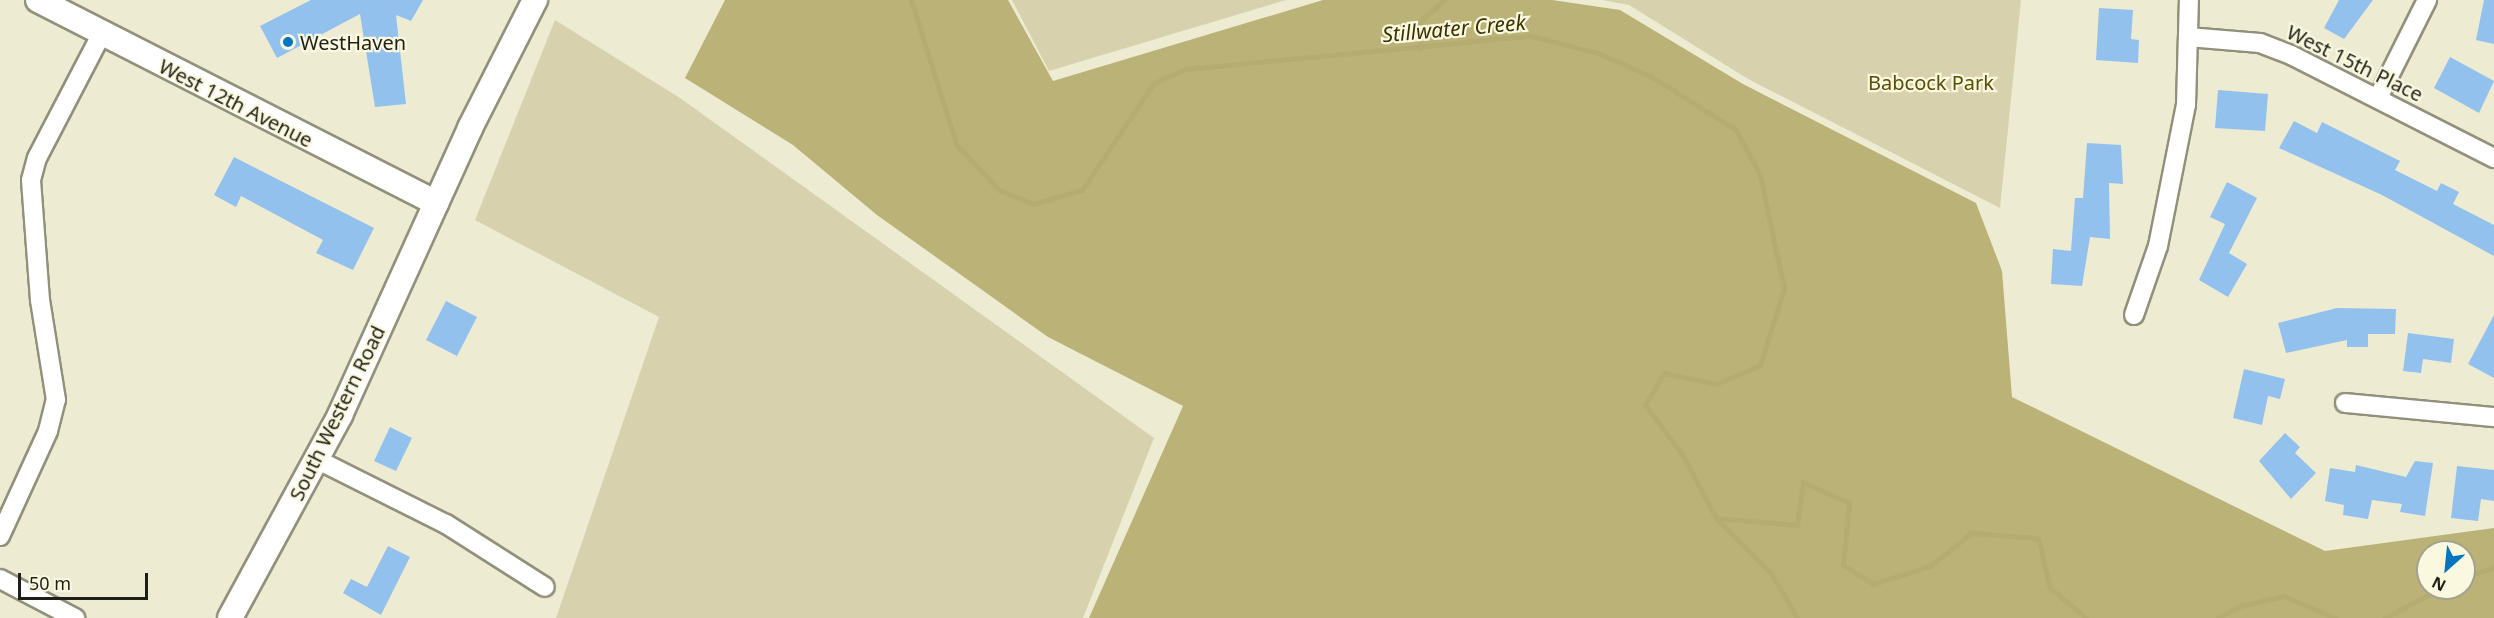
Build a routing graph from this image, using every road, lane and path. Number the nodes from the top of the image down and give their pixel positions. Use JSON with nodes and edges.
{"nodes":[{"id":1,"x":38,"y":0,"type":"edge"},
{"id":2,"x":535,"y":0,"type":"edge"},
{"id":3,"x":2189,"y":0,"type":"edge"},
{"id":4,"x":2427,"y":0,"type":"edge"},
{"id":5,"x":101,"y":35,"type":"junction"},
{"id":6,"x":2188,"y":37,"type":"junction"},
{"id":7,"x":2378,"y":98,"type":"junction"},
{"id":8,"x":2494,"y":158,"type":"edge"},
{"id":9,"x":436,"y":203,"type":"junction"},
{"id":10,"x":2134,"y":315,"type":"dead end"},
{"id":11,"x":2345,"y":403,"type":"dead end"},
{"id":12,"x":2494,"y":417,"type":"edge"},
{"id":13,"x":316,"y":459,"type":"junction"},
{"id":14,"x":0,"y":536,"type":"edge"},
{"id":15,"x":0,"y":579,"type":"edge"},
{"id":16,"x":544,"y":587,"type":"dead end"},
{"id":17,"x":75,"y":618,"type":"edge"},
{"id":18,"x":230,"y":618,"type":"edge"}],
"edges":[{"from":1,"to":5,"type":"main road","name":"West 12th Avenue"},
{"from":2,"to":9,"type":"main road","name":"South Western Road"},
{"from":3,"to":6,"type":"street"},
{"from":4,"to":7,"type":"street"},
{"from":5,"to":9,"type":"main road","name":"West 12th Avenue"},
{"from":5,"to":14,"type":"street"},
{"from":6,"to":7,"type":"street","name":"West 15th Place"},
{"from":6,"to":10,"type":"street"},
{"from":7,"to":8,"type":"street","name":"West 15th Place"},
{"from":9,"to":13,"type":"main road","name":"South Western Road"},
{"from":11,"to":12,"type":"street"},
{"from":13,"to":16,"type":"street"},
{"from":13,"to":18,"type":"main road","name":"South Western Road"},
{"from":15,"to":17,"type":"street"}]}
